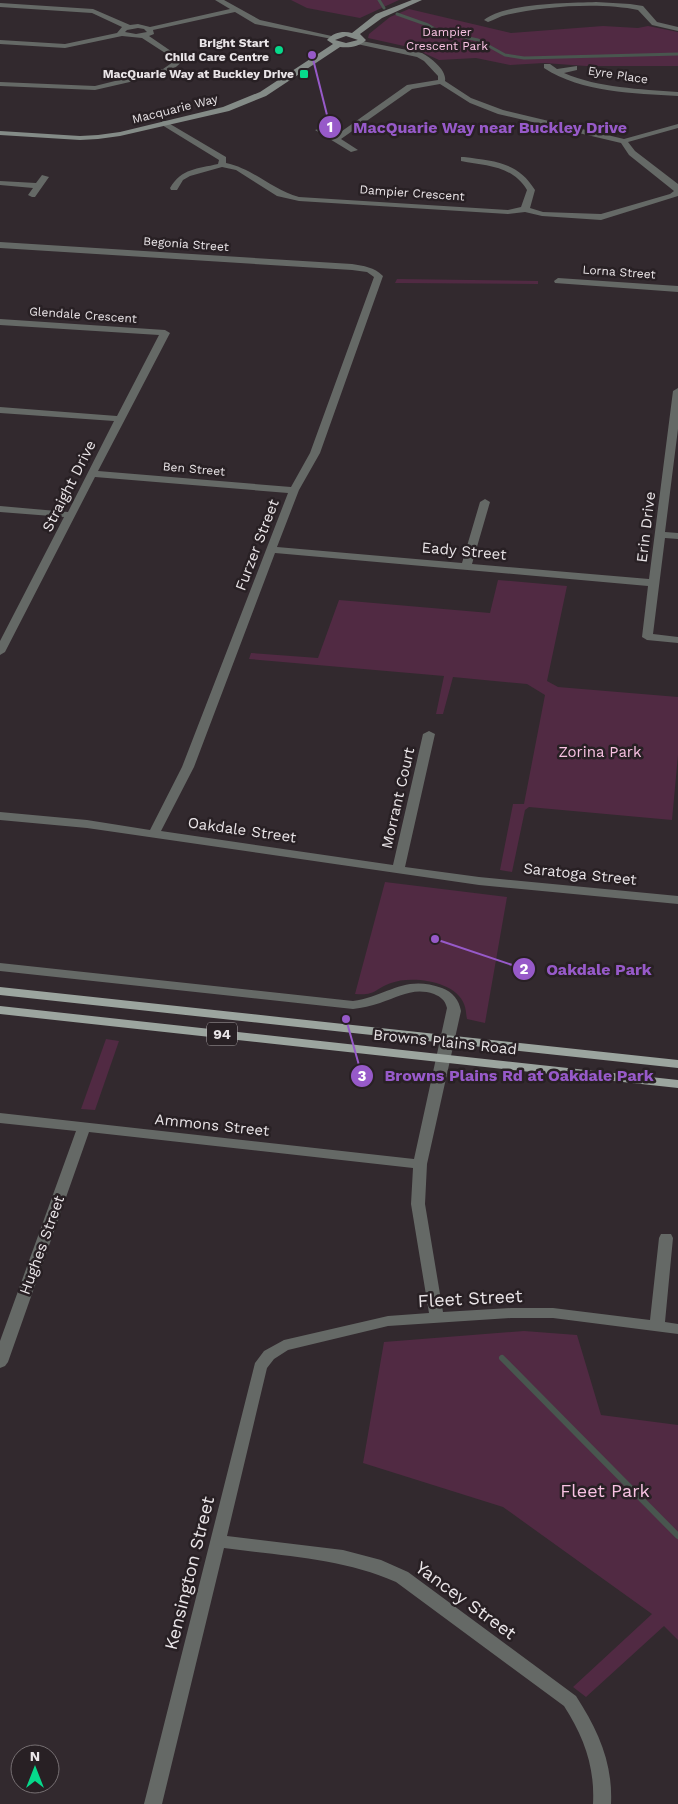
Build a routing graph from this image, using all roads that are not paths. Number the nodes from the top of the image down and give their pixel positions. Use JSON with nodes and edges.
{"nodes":[{"id":1,"x":218,"y":0,"type":"edge"},
{"id":2,"x":418,"y":0,"type":"edge"},
{"id":3,"x":0,"y":5,"type":"edge"},
{"id":4,"x":235,"y":10,"type":"junction"},
{"id":5,"x":488,"y":20,"type":"dead end"},
{"id":6,"x":128,"y":27,"type":"junction"},
{"id":7,"x":149,"y":29,"type":"junction"},
{"id":8,"x":678,"y":29,"type":"edge"},
{"id":9,"x":123,"y":34,"type":"junction"},
{"id":10,"x":354,"y":35,"type":"junction"},
{"id":11,"x":144,"y":36,"type":"junction"},
{"id":12,"x":332,"y":37,"type":"junction"},
{"id":13,"x":0,"y":42,"type":"edge"},
{"id":14,"x":360,"y":42,"type":"junction"},
{"id":15,"x":339,"y":44,"type":"junction"},
{"id":16,"x":546,"y":66,"type":"dead end"},
{"id":17,"x":574,"y":68,"type":"dead end"},
{"id":18,"x":556,"y":72,"type":"junction"},
{"id":19,"x":441,"y":82,"type":"junction"},
{"id":20,"x":0,"y":84,"type":"edge"},
{"id":21,"x":678,"y":94,"type":"edge"},
{"id":22,"x":165,"y":123,"type":"junction"},
{"id":23,"x":678,"y":126,"type":"edge"},
{"id":24,"x":319,"y":130,"type":"dead end"},
{"id":25,"x":0,"y":132,"type":"edge"},
{"id":26,"x":335,"y":140,"type":"junction"},
{"id":27,"x":624,"y":141,"type":"junction"},
{"id":28,"x":354,"y":150,"type":"dead end"},
{"id":29,"x":464,"y":159,"type":"dead end"},
{"id":30,"x":222,"y":165,"type":"junction"},
{"id":31,"x":45,"y":177,"type":"dead end"},
{"id":32,"x":0,"y":183,"type":"edge"},
{"id":33,"x":38,"y":186,"type":"junction"},
{"id":34,"x":174,"y":188,"type":"dead end"},
{"id":35,"x":32,"y":195,"type":"dead end"},
{"id":36,"x":525,"y":210,"type":"junction"},
{"id":37,"x":0,"y":245,"type":"edge"},
{"id":38,"x":370,"y":270,"type":"joint"},
{"id":39,"x":558,"y":281,"type":"dead end"},
{"id":40,"x":678,"y":289,"type":"edge"},
{"id":41,"x":0,"y":322,"type":"edge"},
{"id":42,"x":165,"y":333,"type":"joint"},
{"id":43,"x":678,"y":391,"type":"edge"},
{"id":44,"x":0,"y":410,"type":"edge"},
{"id":45,"x":121,"y":419,"type":"junction"},
{"id":46,"x":92,"y":474,"type":"junction"},
{"id":47,"x":294,"y":490,"type":"junction"},
{"id":48,"x":485,"y":502,"type":"dead end"},
{"id":49,"x":0,"y":509,"type":"edge"},
{"id":50,"x":71,"y":515,"type":"junction"},
{"id":51,"x":660,"y":535,"type":"junction"},
{"id":52,"x":678,"y":536,"type":"edge"},
{"id":53,"x":271,"y":550,"type":"junction"},
{"id":54,"x":466,"y":567,"type":"junction"},
{"id":55,"x":654,"y":583,"type":"junction"},
{"id":56,"x":678,"y":640,"type":"edge"},
{"id":57,"x":0,"y":652,"type":"edge"},
{"id":58,"x":429,"y":734,"type":"dead end"},
{"id":59,"x":0,"y":816,"type":"edge"},
{"id":60,"x":154,"y":834,"type":"junction"},
{"id":61,"x":398,"y":869,"type":"junction"},
{"id":62,"x":479,"y":880,"type":"joint"},
{"id":63,"x":678,"y":900,"type":"edge"},
{"id":64,"x":0,"y":967,"type":"edge"},
{"id":65,"x":0,"y":991,"type":"edge"},
{"id":66,"x":0,"y":1010,"type":"edge"},
{"id":67,"x":448,"y":1039,"type":"junction"},
{"id":68,"x":444,"y":1058,"type":"junction"},
{"id":69,"x":678,"y":1064,"type":"edge"},
{"id":70,"x":678,"y":1084,"type":"edge"},
{"id":71,"x":0,"y":1118,"type":"edge"},
{"id":72,"x":84,"y":1127,"type":"junction"},
{"id":73,"x":420,"y":1164,"type":"junction"},
{"id":74,"x":666,"y":1238,"type":"dead end"},
{"id":75,"x":437,"y":1318,"type":"junction"},
{"id":76,"x":658,"y":1326,"type":"junction"},
{"id":77,"x":678,"y":1329,"type":"edge"},
{"id":78,"x":269,"y":1355,"type":"joint"},
{"id":79,"x":0,"y":1362,"type":"edge"},
{"id":80,"x":218,"y":1541,"type":"junction"},
{"id":81,"x":153,"y":1804,"type":"edge"},
{"id":82,"x":602,"y":1804,"type":"edge"}],
"edges":[{"from":1,"to":4,"type":"street"},
{"from":2,"to":10,"type":"street"},
{"from":3,"to":6,"type":"street"},
{"from":4,"to":7,"type":"street"},
{"from":4,"to":12,"type":"street"},
{"from":5,"to":8,"type":"street"},
{"from":6,"to":7,"type":"street"},
{"from":6,"to":9,"type":"street"},
{"from":7,"to":11,"type":"street"},
{"from":9,"to":11,"type":"street"},
{"from":9,"to":13,"type":"street"},
{"from":10,"to":12,"type":"street"},
{"from":10,"to":14,"type":"street"},
{"from":11,"to":20,"type":"street"},
{"from":12,"to":15,"type":"street"},
{"from":14,"to":15,"type":"street"},
{"from":14,"to":19,"type":"street"},
{"from":15,"to":22,"type":"street","name":"Macquarie Way"},
{"from":16,"to":18,"type":"street","name":"Eyre Place"},
{"from":17,"to":18,"type":"street","name":"Eyre Place"},
{"from":18,"to":21,"type":"street","name":"Eyre Place"},
{"from":19,"to":26,"type":"street"},
{"from":19,"to":27,"type":"street"},
{"from":22,"to":25,"type":"street","name":"Macquarie Way"},
{"from":22,"to":30,"type":"street","name":"Dampier Crescent"},
{"from":23,"to":27,"type":"street"},
{"from":24,"to":26,"type":"street"},
{"from":26,"to":28,"type":"street"},
{"from":27,"to":36,"type":"street","name":"Dampier Crescent"},
{"from":29,"to":36,"type":"street"},
{"from":30,"to":34,"type":"street"},
{"from":30,"to":36,"type":"street","name":"Dampier Crescent"},
{"from":31,"to":33,"type":"street"},
{"from":32,"to":33,"type":"street"},
{"from":33,"to":35,"type":"street"},
{"from":37,"to":38,"type":"street","name":"Begonia Street"},
{"from":38,"to":47,"type":"street","name":"Furzer Street"},
{"from":39,"to":40,"type":"street","name":"Lorna Street"},
{"from":41,"to":42,"type":"street","name":"Glendale Crescent"},
{"from":42,"to":45,"type":"street","name":"Straight Drive"},
{"from":43,"to":51,"type":"street","name":"Erin Drive"},
{"from":44,"to":45,"type":"street"},
{"from":45,"to":46,"type":"street","name":"Straight Drive"},
{"from":46,"to":47,"type":"street","name":"Ben Street"},
{"from":46,"to":50,"type":"street","name":"Straight Drive"},
{"from":47,"to":53,"type":"street","name":"Furzer Street"},
{"from":48,"to":54,"type":"street"},
{"from":49,"to":50,"type":"street"},
{"from":50,"to":57,"type":"street","name":"Straight Drive"},
{"from":51,"to":52,"type":"street"},
{"from":51,"to":55,"type":"street","name":"Erin Drive"},
{"from":53,"to":54,"type":"street","name":"Eady Street"},
{"from":53,"to":60,"type":"street","name":"Furzer Street"},
{"from":54,"to":55,"type":"street","name":"Eady Street"},
{"from":55,"to":56,"type":"street","name":"Erin Drive"},
{"from":58,"to":61,"type":"street","name":"Morrant Court"},
{"from":59,"to":60,"type":"street","name":"Oakdale Street"},
{"from":60,"to":61,"type":"street","name":"Oakdale Street"},
{"from":61,"to":62,"type":"street","name":"Oakdale Street"},
{"from":62,"to":63,"type":"street","name":"Saratoga Street"},
{"from":64,"to":67,"type":"street","name":"Browns Plains Road"},
{"from":65,"to":67,"type":"main road","name":"Browns Plains Road","number":"94"},
{"from":66,"to":68,"type":"main road","name":"Browns Plains Road","number":"94"},
{"from":67,"to":68,"type":"street"},
{"from":67,"to":69,"type":"main road","name":"Browns Plains Road","number":"94"},
{"from":68,"to":70,"type":"main road","name":"Browns Plains Road","number":"94"},
{"from":68,"to":73,"type":"street"},
{"from":71,"to":72,"type":"street","name":"Ammons Street"},
{"from":72,"to":73,"type":"street","name":"Ammons Street"},
{"from":72,"to":79,"type":"street","name":"Hughes Street"},
{"from":73,"to":75,"type":"street"},
{"from":74,"to":76,"type":"street"},
{"from":75,"to":76,"type":"street","name":"Fleet Street"},
{"from":75,"to":78,"type":"street","name":"Fleet Street"},
{"from":76,"to":77,"type":"street","name":"Fleet Street"},
{"from":78,"to":80,"type":"street","name":"Kensington Street"},
{"from":80,"to":81,"type":"street","name":"Kensington Street"},
{"from":80,"to":82,"type":"street","name":"Yancey Street"}]}
